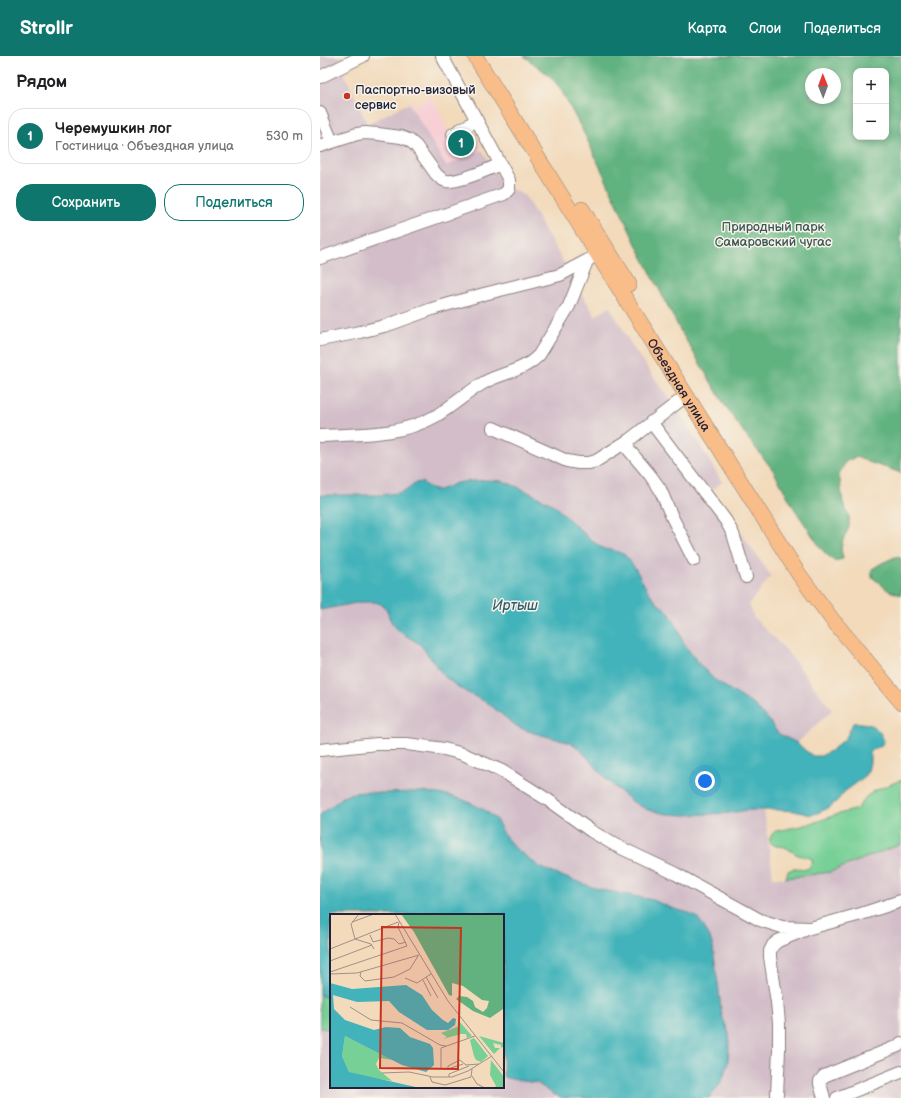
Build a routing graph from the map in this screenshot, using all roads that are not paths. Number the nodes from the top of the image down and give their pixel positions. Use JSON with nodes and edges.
{"nodes":[{"id":1,"x":363,"y":56,"type":"edge"},
{"id":2,"x":442,"y":56,"type":"edge"},
{"id":3,"x":475,"y":56,"type":"edge"},
{"id":4,"x":486,"y":56,"type":"edge"},
{"id":5,"x":321,"y":74,"type":"edge"},
{"id":6,"x":320,"y":113,"type":"edge"},
{"id":7,"x":477,"y":120,"type":"junction"},
{"id":8,"x":453,"y":134,"type":"dead end"},
{"id":9,"x":332,"y":142,"type":"junction"},
{"id":10,"x":320,"y":146,"type":"edge"},
{"id":11,"x":500,"y":164,"type":"junction"},
{"id":12,"x":597,"y":255,"type":"junction"},
{"id":13,"x":320,"y":258,"type":"edge"},
{"id":14,"x":320,"y":340,"type":"edge"},
{"id":15,"x":691,"y":393,"type":"junction"},
{"id":16,"x":651,"y":422,"type":"junction"},
{"id":17,"x":493,"y":428,"type":"dead end"},
{"id":18,"x":320,"y":436,"type":"edge"},
{"id":19,"x":629,"y":440,"type":"junction"},
{"id":20,"x":694,"y":560,"type":"dead end"},
{"id":21,"x":746,"y":577,"type":"dead end"},
{"id":22,"x":901,"y":687,"type":"edge"},
{"id":23,"x":901,"y":702,"type":"edge"},
{"id":24,"x":320,"y":750,"type":"edge"},
{"id":25,"x":901,"y":901,"type":"edge"},
{"id":26,"x":810,"y":928,"type":"junction"},
{"id":27,"x":901,"y":1044,"type":"edge"},
{"id":28,"x":901,"y":1072,"type":"edge"},
{"id":29,"x":777,"y":1095,"type":"dead end"},
{"id":30,"x":824,"y":1098,"type":"edge"},
{"id":31,"x":837,"y":1098,"type":"edge"}],
"edges":[{"from":1,"to":5,"type":"lane"},
{"from":2,"to":7,"type":"lane"},
{"from":3,"to":12,"type":"main road","name":"Объездная улица"},
{"from":4,"to":12,"type":"main road","name":"Объездная улица"},
{"from":6,"to":9,"type":"lane"},
{"from":7,"to":8,"type":"lane"},
{"from":7,"to":11,"type":"lane"},
{"from":9,"to":10,"type":"lane"},
{"from":9,"to":11,"type":"lane"},
{"from":11,"to":13,"type":"lane"},
{"from":12,"to":14,"type":"lane"},
{"from":12,"to":15,"type":"main road","name":"Объездная улица"},
{"from":12,"to":18,"type":"lane"},
{"from":15,"to":16,"type":"lane"},
{"from":15,"to":22,"type":"main road","name":"Объездная улица"},
{"from":15,"to":23,"type":"main road","name":"Объездная улица"},
{"from":16,"to":19,"type":"lane"},
{"from":16,"to":21,"type":"lane"},
{"from":17,"to":19,"type":"lane"},
{"from":19,"to":20,"type":"lane"},
{"from":24,"to":26,"type":"lane"},
{"from":25,"to":26,"type":"lane"},
{"from":26,"to":29,"type":"lane"},
{"from":27,"to":30,"type":"lane"},
{"from":28,"to":31,"type":"lane"}]}
